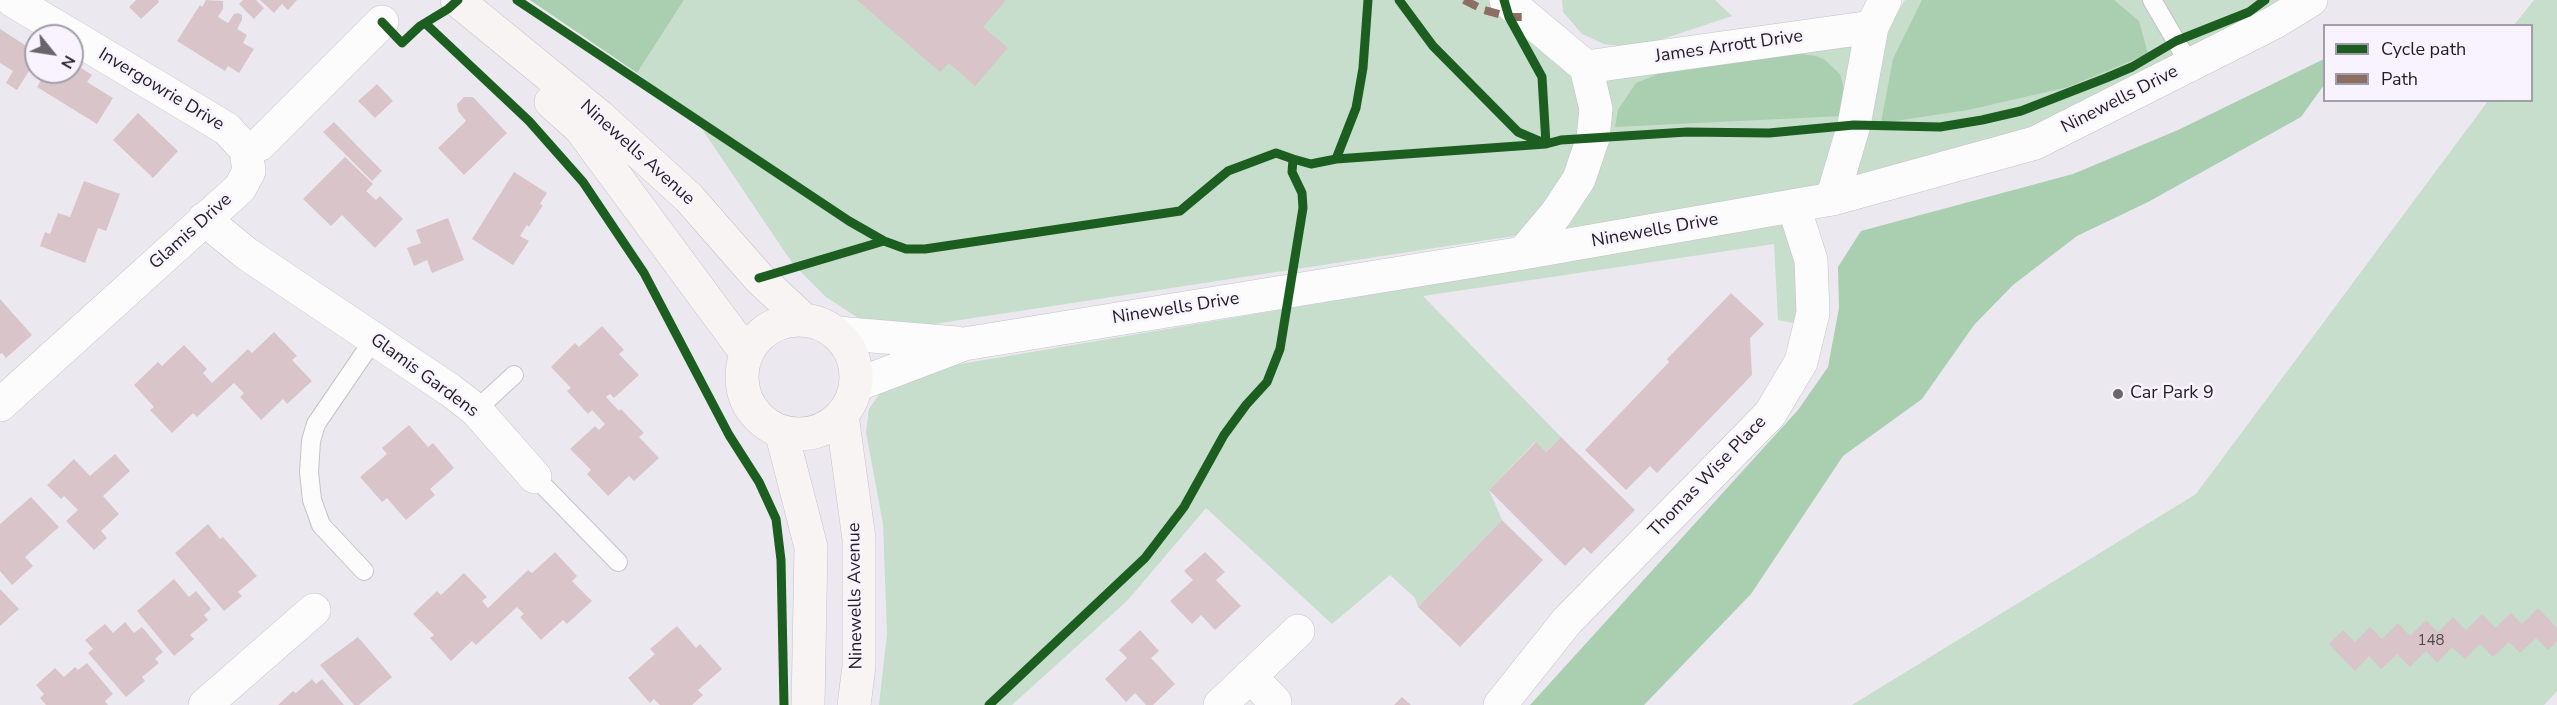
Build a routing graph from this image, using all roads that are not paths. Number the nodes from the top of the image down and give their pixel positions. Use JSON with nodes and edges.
{"nodes":[{"id":1,"x":12,"y":0,"type":"edge"},
{"id":2,"x":439,"y":0,"type":"edge"},
{"id":3,"x":457,"y":0,"type":"edge"},
{"id":4,"x":1506,"y":0,"type":"edge"},
{"id":5,"x":2151,"y":0,"type":"edge"},
{"id":6,"x":2311,"y":0,"type":"edge"},
{"id":7,"x":1878,"y":14,"type":"edge"},
{"id":8,"x":382,"y":22,"type":"dead end"},
{"id":9,"x":52,"y":24,"type":"edge"},
{"id":10,"x":84,"y":43,"type":"edge"},
{"id":11,"x":2190,"y":65,"type":"junction"},
{"id":12,"x":1586,"y":67,"type":"junction"},
{"id":13,"x":246,"y":150,"type":"junction"},
{"id":14,"x":1832,"y":199,"type":"junction"},
{"id":15,"x":1794,"y":207,"type":"junction"},
{"id":16,"x":204,"y":219,"type":"junction"},
{"id":17,"x":1523,"y":253,"type":"junction"},
{"id":18,"x":803,"y":319,"type":"junction"},
{"id":19,"x":837,"y":333,"type":"junction"},
{"id":20,"x":374,"y":339,"type":"junction"},
{"id":21,"x":964,"y":344,"type":"junction"},
{"id":22,"x":747,"y":354,"type":"junction"},
{"id":23,"x":514,"y":375,"type":"dead end"},
{"id":24,"x":856,"y":385,"type":"junction"},
{"id":25,"x":0,"y":405,"type":"edge"},
{"id":26,"x":476,"y":410,"type":"junction"},
{"id":27,"x":842,"y":415,"type":"junction"},
{"id":28,"x":781,"y":431,"type":"junction"},
{"id":29,"x":535,"y":477,"type":"joint"},
{"id":30,"x":618,"y":562,"type":"dead end"},
{"id":31,"x":364,"y":571,"type":"dead end"},
{"id":32,"x":314,"y":610,"type":"dead end"},
{"id":33,"x":1298,"y":631,"type":"dead end"},
{"id":34,"x":1250,"y":676,"type":"junction"},
{"id":35,"x":1275,"y":702,"type":"dead end"},
{"id":36,"x":205,"y":705,"type":"edge"},
{"id":37,"x":808,"y":705,"type":"edge"},
{"id":38,"x":854,"y":705,"type":"edge"},
{"id":39,"x":1220,"y":705,"type":"edge"},
{"id":40,"x":1500,"y":705,"type":"edge"}],
"edges":[{"from":1,"to":9,"type":"street","name":"Invergowrie Drive"},
{"from":2,"to":22,"type":"street","name":"Ninewells Avenue"},
{"from":3,"to":18,"type":"street","name":"Ninewells Avenue"},
{"from":4,"to":12,"type":"street"},
{"from":5,"to":11,"type":"lane"},
{"from":6,"to":11,"type":"street","name":"Ninewells Drive"},
{"from":7,"to":12,"type":"street","name":"James Arrott Drive"},
{"from":7,"to":14,"type":"street","name":"James Arrott Drive"},
{"from":8,"to":13,"type":"street"},
{"from":10,"to":13,"type":"street","name":"Invergowrie Drive"},
{"from":11,"to":14,"type":"street","name":"Ninewells Drive"},
{"from":12,"to":17,"type":"street"},
{"from":13,"to":16,"type":"street","name":"Glamis Drive"},
{"from":14,"to":15,"type":"street","name":"Ninewells Drive"},
{"from":15,"to":17,"type":"street","name":"Ninewells Drive"},
{"from":15,"to":40,"type":"street","name":"Thomas Wise Place"},
{"from":16,"to":20,"type":"street","name":"Glamis Gardens"},
{"from":16,"to":25,"type":"street","name":"Glamis Drive"},
{"from":17,"to":21,"type":"street","name":"Ninewells Drive"},
{"from":18,"to":19,"type":"street","name":"Ninewells Avenue"},
{"from":18,"to":22,"type":"street"},
{"from":19,"to":21,"type":"street","name":"Ninewells Drive"},
{"from":19,"to":24,"type":"street"},
{"from":20,"to":26,"type":"street","name":"Glamis Gardens"},
{"from":20,"to":31,"type":"lane"},
{"from":21,"to":24,"type":"street","name":"Ninewells Drive"},
{"from":22,"to":28,"type":"street"},
{"from":23,"to":26,"type":"lane"},
{"from":24,"to":27,"type":"street"},
{"from":26,"to":29,"type":"street","name":"Glamis Gardens"},
{"from":27,"to":28,"type":"street"},
{"from":27,"to":38,"type":"street","name":"Ninewells Avenue"},
{"from":28,"to":37,"type":"street"},
{"from":29,"to":30,"type":"lane","name":"Glamis Gardens"},
{"from":32,"to":36,"type":"street"},
{"from":33,"to":34,"type":"street"},
{"from":34,"to":35,"type":"street"},
{"from":34,"to":39,"type":"street"}]}
